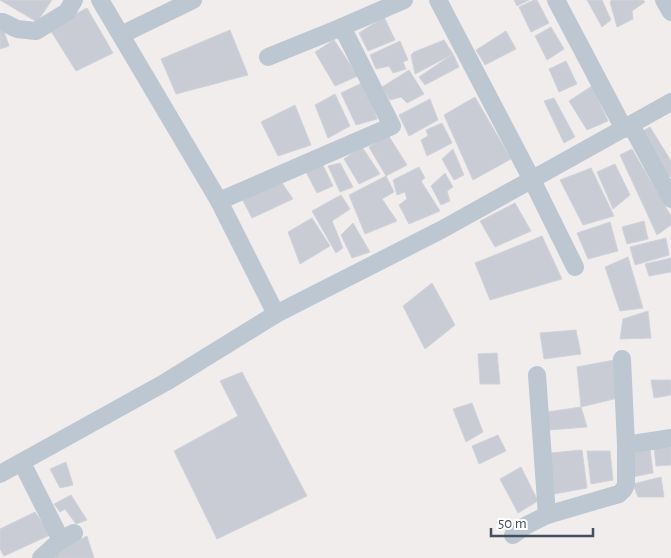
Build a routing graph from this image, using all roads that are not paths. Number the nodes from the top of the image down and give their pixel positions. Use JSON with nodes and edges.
{"nodes":[{"id":1,"x":74,"y":0,"type":"edge"},
{"id":2,"x":100,"y":0,"type":"edge"},
{"id":3,"x":194,"y":0,"type":"edge"},
{"id":4,"x":404,"y":0,"type":"edge"},
{"id":5,"x":438,"y":0,"type":"edge"},
{"id":6,"x":556,"y":0,"type":"edge"},
{"id":7,"x":664,"y":0,"type":"edge"},
{"id":8,"x":671,"y":12,"type":"edge"},
{"id":9,"x":0,"y":22,"type":"edge"},
{"id":10,"x":342,"y":27,"type":"junction"},
{"id":11,"x":121,"y":34,"type":"junction"},
{"id":12,"x":268,"y":57,"type":"dead end"},
{"id":13,"x":671,"y":102,"type":"edge"},
{"id":14,"x":628,"y":127,"type":"junction"},
{"id":15,"x":532,"y":180,"type":"junction"},
{"id":16,"x":671,"y":199,"type":"edge"},
{"id":17,"x":220,"y":201,"type":"junction"},
{"id":18,"x":575,"y":267,"type":"dead end"},
{"id":19,"x":276,"y":314,"type":"junction"},
{"id":20,"x":622,"y":359,"type":"dead end"},
{"id":21,"x":537,"y":375,"type":"dead end"},
{"id":22,"x":671,"y":438,"type":"edge"},
{"id":23,"x":626,"y":445,"type":"junction"},
{"id":24,"x":22,"y":463,"type":"junction"},
{"id":25,"x":0,"y":474,"type":"edge"},
{"id":26,"x":548,"y":515,"type":"junction"},
{"id":27,"x":513,"y":535,"type":"dead end"},
{"id":28,"x":41,"y":558,"type":"edge"}],
"edges":[{"from":1,"to":9,"type":"street"},
{"from":2,"to":11,"type":"street"},
{"from":3,"to":11,"type":"street"},
{"from":4,"to":10,"type":"street"},
{"from":5,"to":15,"type":"street"},
{"from":6,"to":14,"type":"street"},
{"from":7,"to":8,"type":"street"},
{"from":10,"to":12,"type":"street"},
{"from":10,"to":17,"type":"street"},
{"from":11,"to":17,"type":"street"},
{"from":13,"to":14,"type":"street"},
{"from":14,"to":15,"type":"street"},
{"from":14,"to":16,"type":"street"},
{"from":15,"to":18,"type":"street"},
{"from":15,"to":19,"type":"street"},
{"from":17,"to":19,"type":"street"},
{"from":19,"to":24,"type":"street"},
{"from":20,"to":23,"type":"street"},
{"from":21,"to":26,"type":"street"},
{"from":22,"to":23,"type":"street"},
{"from":23,"to":26,"type":"street"},
{"from":24,"to":25,"type":"street"},
{"from":24,"to":28,"type":"street"},
{"from":26,"to":27,"type":"street"}]}
